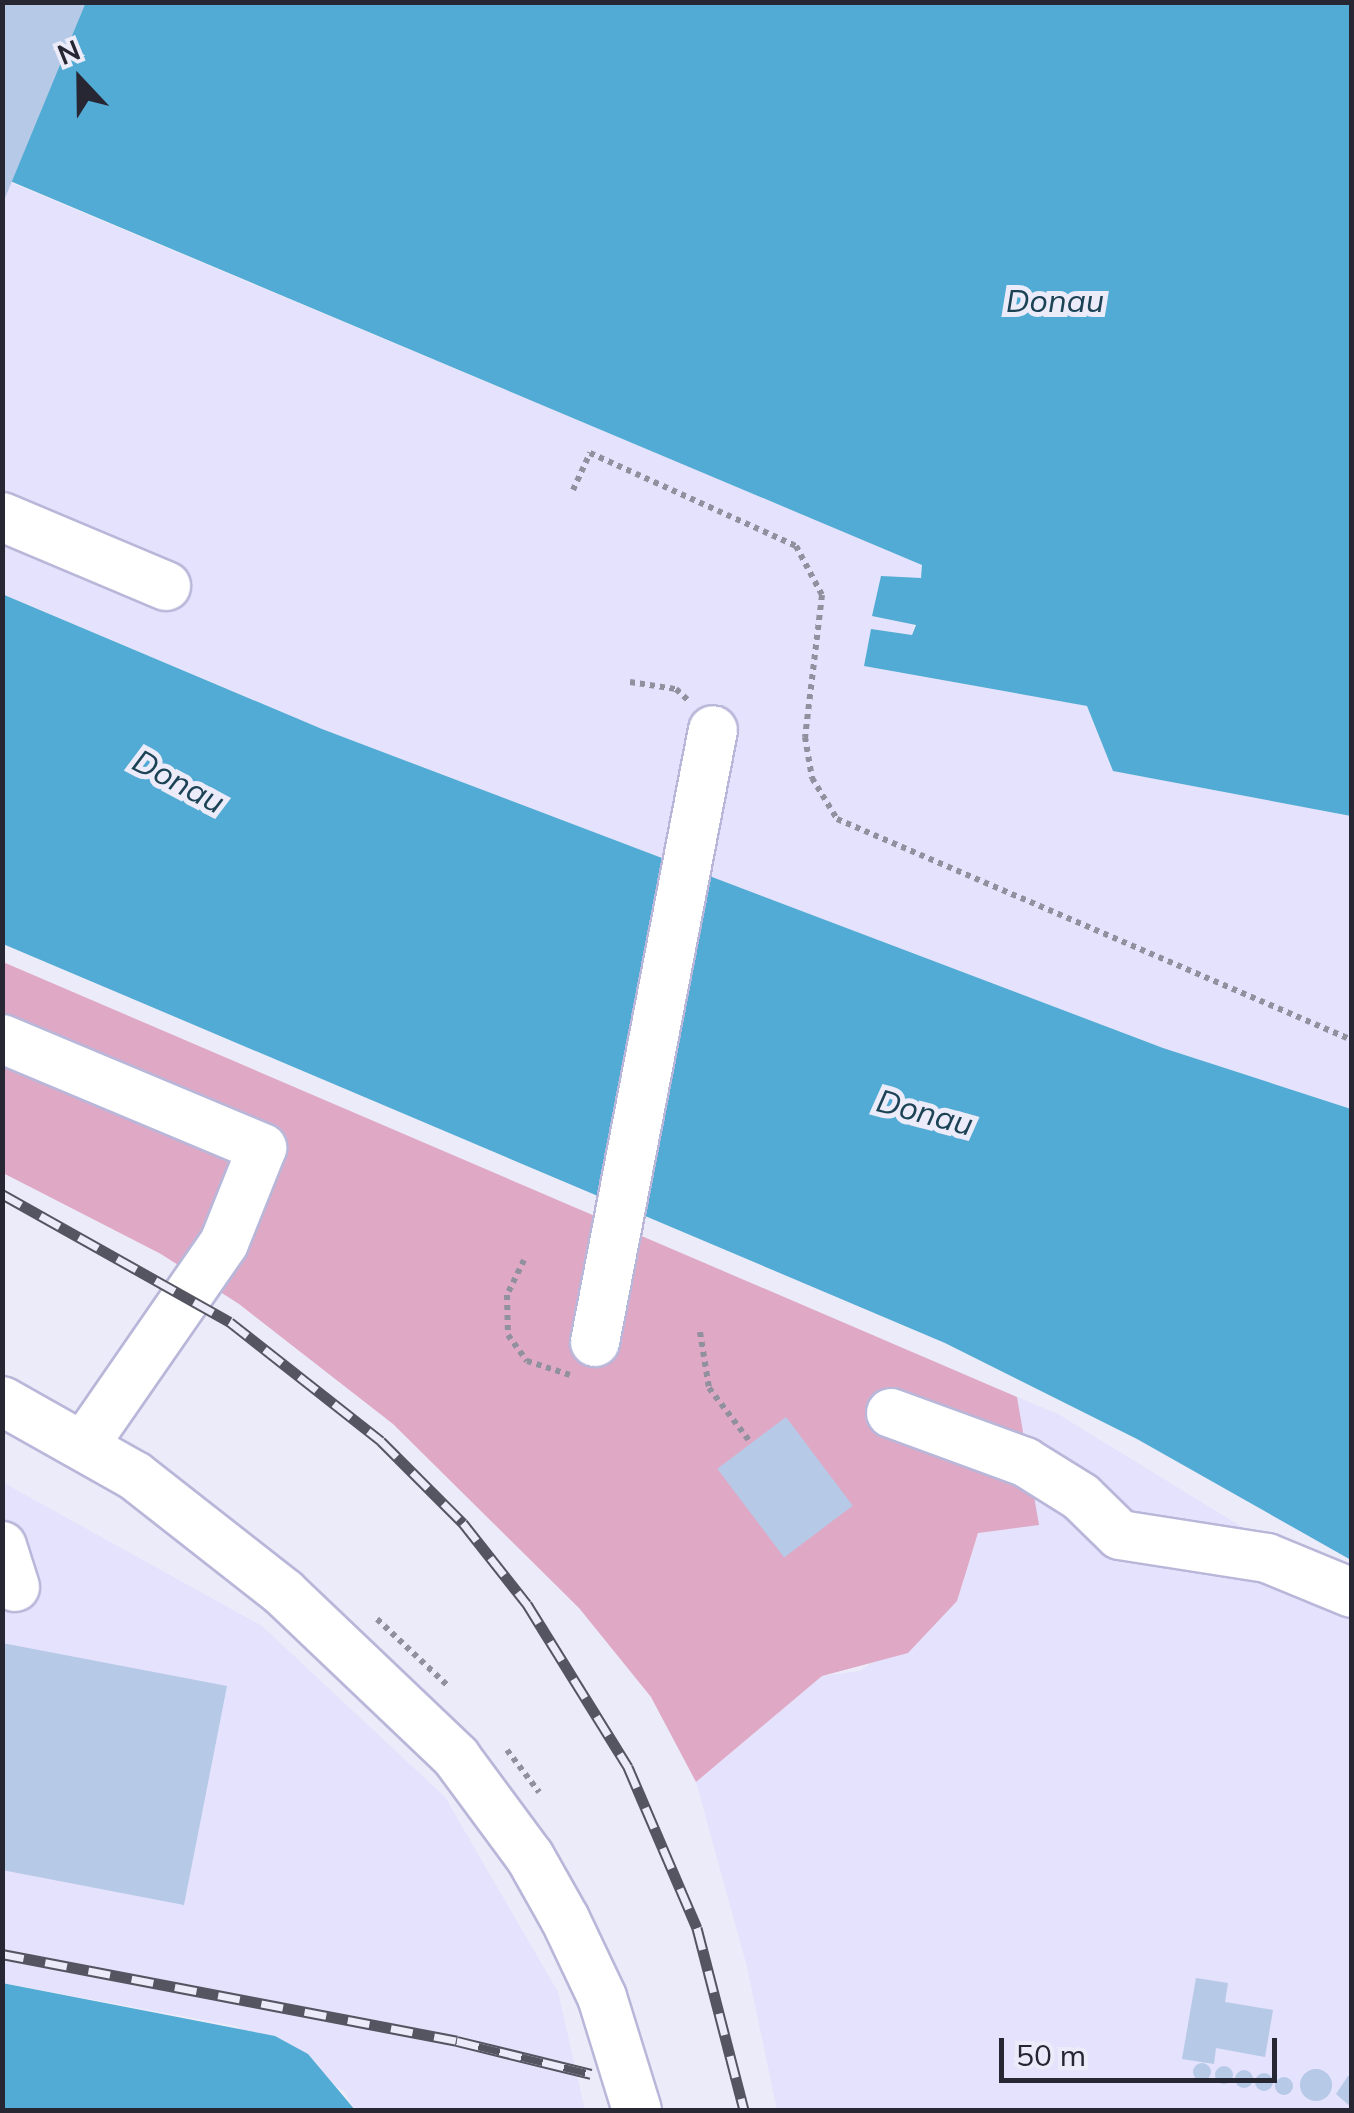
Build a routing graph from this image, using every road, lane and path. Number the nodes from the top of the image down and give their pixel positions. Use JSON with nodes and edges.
{"nodes":[{"id":1,"x":573,"y":490,"type":"dead end"},
{"id":2,"x":2,"y":518,"type":"edge"},
{"id":3,"x":166,"y":586,"type":"dead end"},
{"id":4,"x":630,"y":682,"type":"dead end"},
{"id":5,"x":676,"y":689,"type":"dead end"},
{"id":6,"x":713,"y":730,"type":"dead end"},
{"id":7,"x":2,"y":1039,"type":"edge"},
{"id":8,"x":1352,"y":1040,"type":"edge"},
{"id":9,"x":524,"y":1260,"type":"dead end"},
{"id":10,"x":700,"y":1332,"type":"dead end"},
{"id":11,"x":596,"y":1342,"type":"dead end"},
{"id":12,"x":548,"y":1372,"type":"dead end"},
{"id":13,"x":2,"y":1401,"type":"edge"},
{"id":14,"x":892,"y":1413,"type":"dead end"},
{"id":15,"x":752,"y":1443,"type":"dead end"},
{"id":16,"x":85,"y":1444,"type":"junction"},
{"id":17,"x":1352,"y":1592,"type":"edge"},
{"id":18,"x":636,"y":2110,"type":"edge"}],
"edges":[{"from":1,"to":8,"type":"path"},
{"from":2,"to":3,"type":"street"},
{"from":4,"to":5,"type":"path"},
{"from":6,"to":11,"type":"street"},
{"from":7,"to":16,"type":"street"},
{"from":9,"to":12,"type":"path"},
{"from":10,"to":15,"type":"path"},
{"from":13,"to":16,"type":"street"},
{"from":14,"to":17,"type":"street"},
{"from":16,"to":18,"type":"street"}]}
